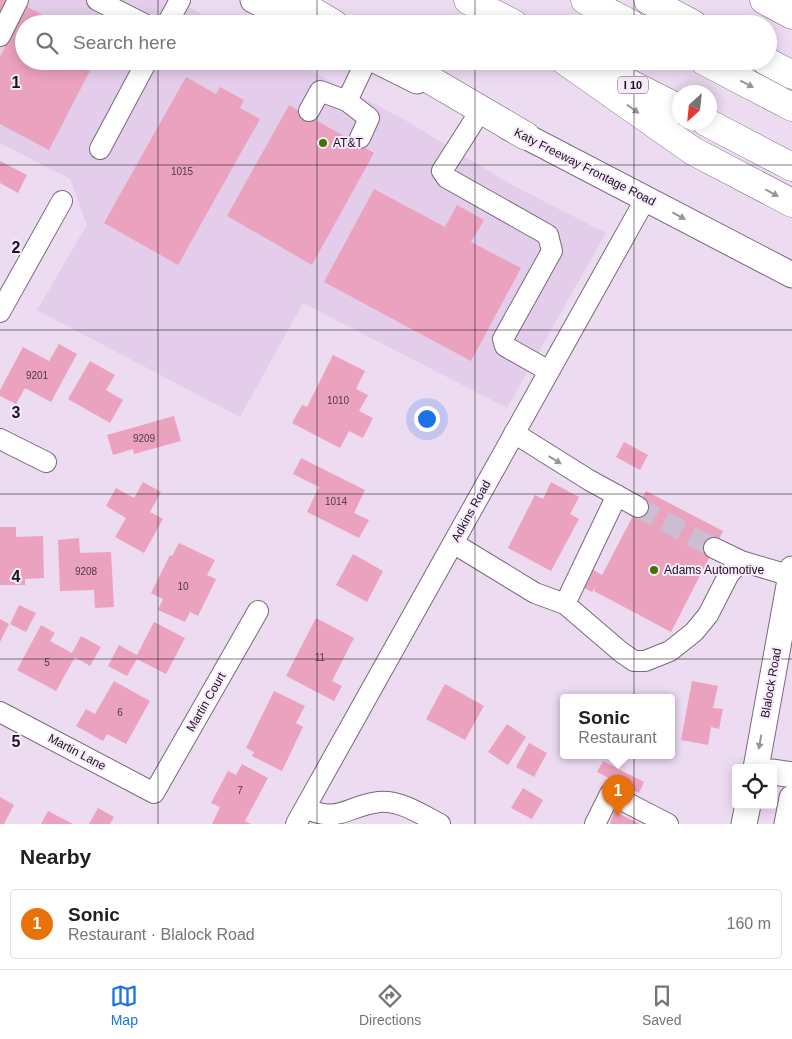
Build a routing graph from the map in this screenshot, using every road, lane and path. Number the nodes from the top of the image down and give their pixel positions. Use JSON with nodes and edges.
{"nodes":[{"id":1,"x":18,"y":0,"type":"edge"},
{"id":2,"x":97,"y":0,"type":"edge"},
{"id":3,"x":180,"y":0,"type":"edge"},
{"id":4,"x":253,"y":0,"type":"edge"},
{"id":5,"x":294,"y":0,"type":"edge"},
{"id":6,"x":468,"y":0,"type":"edge"},
{"id":7,"x":586,"y":0,"type":"edge"},
{"id":8,"x":648,"y":0,"type":"edge"},
{"id":9,"x":764,"y":0,"type":"edge"},
{"id":10,"x":126,"y":15,"type":"edge"},
{"id":11,"x":172,"y":15,"type":"edge"},
{"id":12,"x":283,"y":15,"type":"edge"},
{"id":13,"x":319,"y":15,"type":"edge"},
{"id":14,"x":497,"y":15,"type":"edge"},
{"id":15,"x":614,"y":15,"type":"edge"},
{"id":16,"x":676,"y":15,"type":"edge"},
{"id":17,"x":792,"y":15,"type":"edge"},
{"id":18,"x":0,"y":36,"type":"edge"},
{"id":19,"x":777,"y":67,"type":"edge"},
{"id":20,"x":142,"y":70,"type":"edge"},
{"id":21,"x":362,"y":70,"type":"edge"},
{"id":22,"x":395,"y":70,"type":"edge"},
{"id":23,"x":413,"y":70,"type":"edge"},
{"id":24,"x":578,"y":70,"type":"edge"},
{"id":25,"x":604,"y":70,"type":"edge"},
{"id":26,"x":721,"y":70,"type":"edge"},
{"id":27,"x":792,"y":75,"type":"edge"},
{"id":28,"x":347,"y":101,"type":"junction"},
{"id":29,"x":672,"y":105,"type":"edge"},
{"id":30,"x":792,"y":107,"type":"edge"},
{"id":31,"x":309,"y":111,"type":"dead end"},
{"id":32,"x":479,"y":113,"type":"junction"},
{"id":33,"x":717,"y":128,"type":"edge"},
{"id":34,"x":526,"y":136,"type":"junction"},
{"id":35,"x":360,"y":138,"type":"dead end"},
{"id":36,"x":100,"y":149,"type":"dead end"},
{"id":37,"x":792,"y":167,"type":"edge"},
{"id":38,"x":646,"y":198,"type":"junction"},
{"id":39,"x":62,"y":201,"type":"dead end"},
{"id":40,"x":792,"y":203,"type":"edge"},
{"id":41,"x":790,"y":272,"type":"edge"},
{"id":42,"x":0,"y":312,"type":"edge"},
{"id":43,"x":549,"y":371,"type":"junction"},
{"id":44,"x":514,"y":434,"type":"junction"},
{"id":45,"x":0,"y":439,"type":"edge"},
{"id":46,"x":46,"y":462,"type":"dead end"},
{"id":47,"x":617,"y":495,"type":"junction"},
{"id":48,"x":638,"y":507,"type":"tunnel mouth"},
{"id":49,"x":453,"y":543,"type":"junction"},
{"id":50,"x":714,"y":548,"type":"tunnel mouth"},
{"id":51,"x":741,"y":561,"type":"junction"},
{"id":52,"x":791,"y":572,"type":"edge"},
{"id":53,"x":565,"y":604,"type":"junction"},
{"id":54,"x":258,"y":611,"type":"dead end"},
{"id":55,"x":0,"y":712,"type":"edge"},
{"id":56,"x":757,"y":764,"type":"edge"},
{"id":57,"x":777,"y":773,"type":"edge"},
{"id":58,"x":792,"y":775,"type":"edge"},
{"id":59,"x":154,"y":792,"type":"joint"},
{"id":60,"x":792,"y":798,"type":"edge"},
{"id":61,"x":747,"y":809,"type":"edge"},
{"id":62,"x":300,"y":816,"type":"edge"},
{"id":63,"x":440,"y":824,"type":"edge"},
{"id":64,"x":595,"y":824,"type":"edge"},
{"id":65,"x":668,"y":824,"type":"edge"},
{"id":66,"x":744,"y":824,"type":"edge"},
{"id":67,"x":787,"y":824,"type":"edge"}],
"edges":[{"from":1,"to":18,"type":"street"},
{"from":2,"to":10,"type":"street"},
{"from":3,"to":11,"type":"street"},
{"from":4,"to":12,"type":"main road"},
{"from":5,"to":13,"type":"highway"},
{"from":6,"to":14,"type":"highway"},
{"from":7,"to":15,"type":"highway"},
{"from":8,"to":16,"type":"highway"},
{"from":9,"to":17,"type":"highway"},
{"from":19,"to":27,"type":"highway"},
{"from":20,"to":36,"type":"street"},
{"from":21,"to":28,"type":"street"},
{"from":22,"to":32,"type":"main road","name":"Katy Freeway Frontage Road"},
{"from":23,"to":34,"type":"highway"},
{"from":24,"to":40,"type":"highway","one_way":true},
{"from":25,"to":29,"type":"highway","number":"I 10"},
{"from":26,"to":30,"type":"highway","one_way":true},
{"from":28,"to":31,"type":"street"},
{"from":28,"to":35,"type":"street"},
{"from":32,"to":34,"type":"main road","name":"Katy Freeway Frontage Road"},
{"from":32,"to":43,"type":"street"},
{"from":33,"to":37,"type":"highway"},
{"from":34,"to":38,"type":"main road","name":"Katy Freeway Frontage Road"},
{"from":38,"to":41,"type":"main road","name":"Katy Freeway Frontage Road","one_way":true},
{"from":38,"to":43,"type":"street","name":"Adkins Road"},
{"from":39,"to":42,"type":"street"},
{"from":43,"to":44,"type":"street","name":"Adkins Road"},
{"from":44,"to":47,"type":"street","one_way":true},
{"from":44,"to":49,"type":"street","name":"Adkins Road"},
{"from":45,"to":46,"type":"street"},
{"from":47,"to":48,"type":"street"},
{"from":47,"to":53,"type":"street"},
{"from":49,"to":53,"type":"street"},
{"from":49,"to":62,"type":"street","name":"Adkins Road"},
{"from":50,"to":51,"type":"street"},
{"from":51,"to":52,"type":"street"},
{"from":51,"to":53,"type":"street"},
{"from":52,"to":56,"type":"main road","name":"Blalock Road","one_way":true},
{"from":54,"to":59,"type":"street","name":"Martin Court"},
{"from":55,"to":59,"type":"street","name":"Martin Lane"},
{"from":57,"to":58,"type":"main road"},
{"from":60,"to":67,"type":"main road"},
{"from":61,"to":66,"type":"main road"},
{"from":62,"to":63,"type":"street"},
{"from":64,"to":65,"type":"street"}]}
